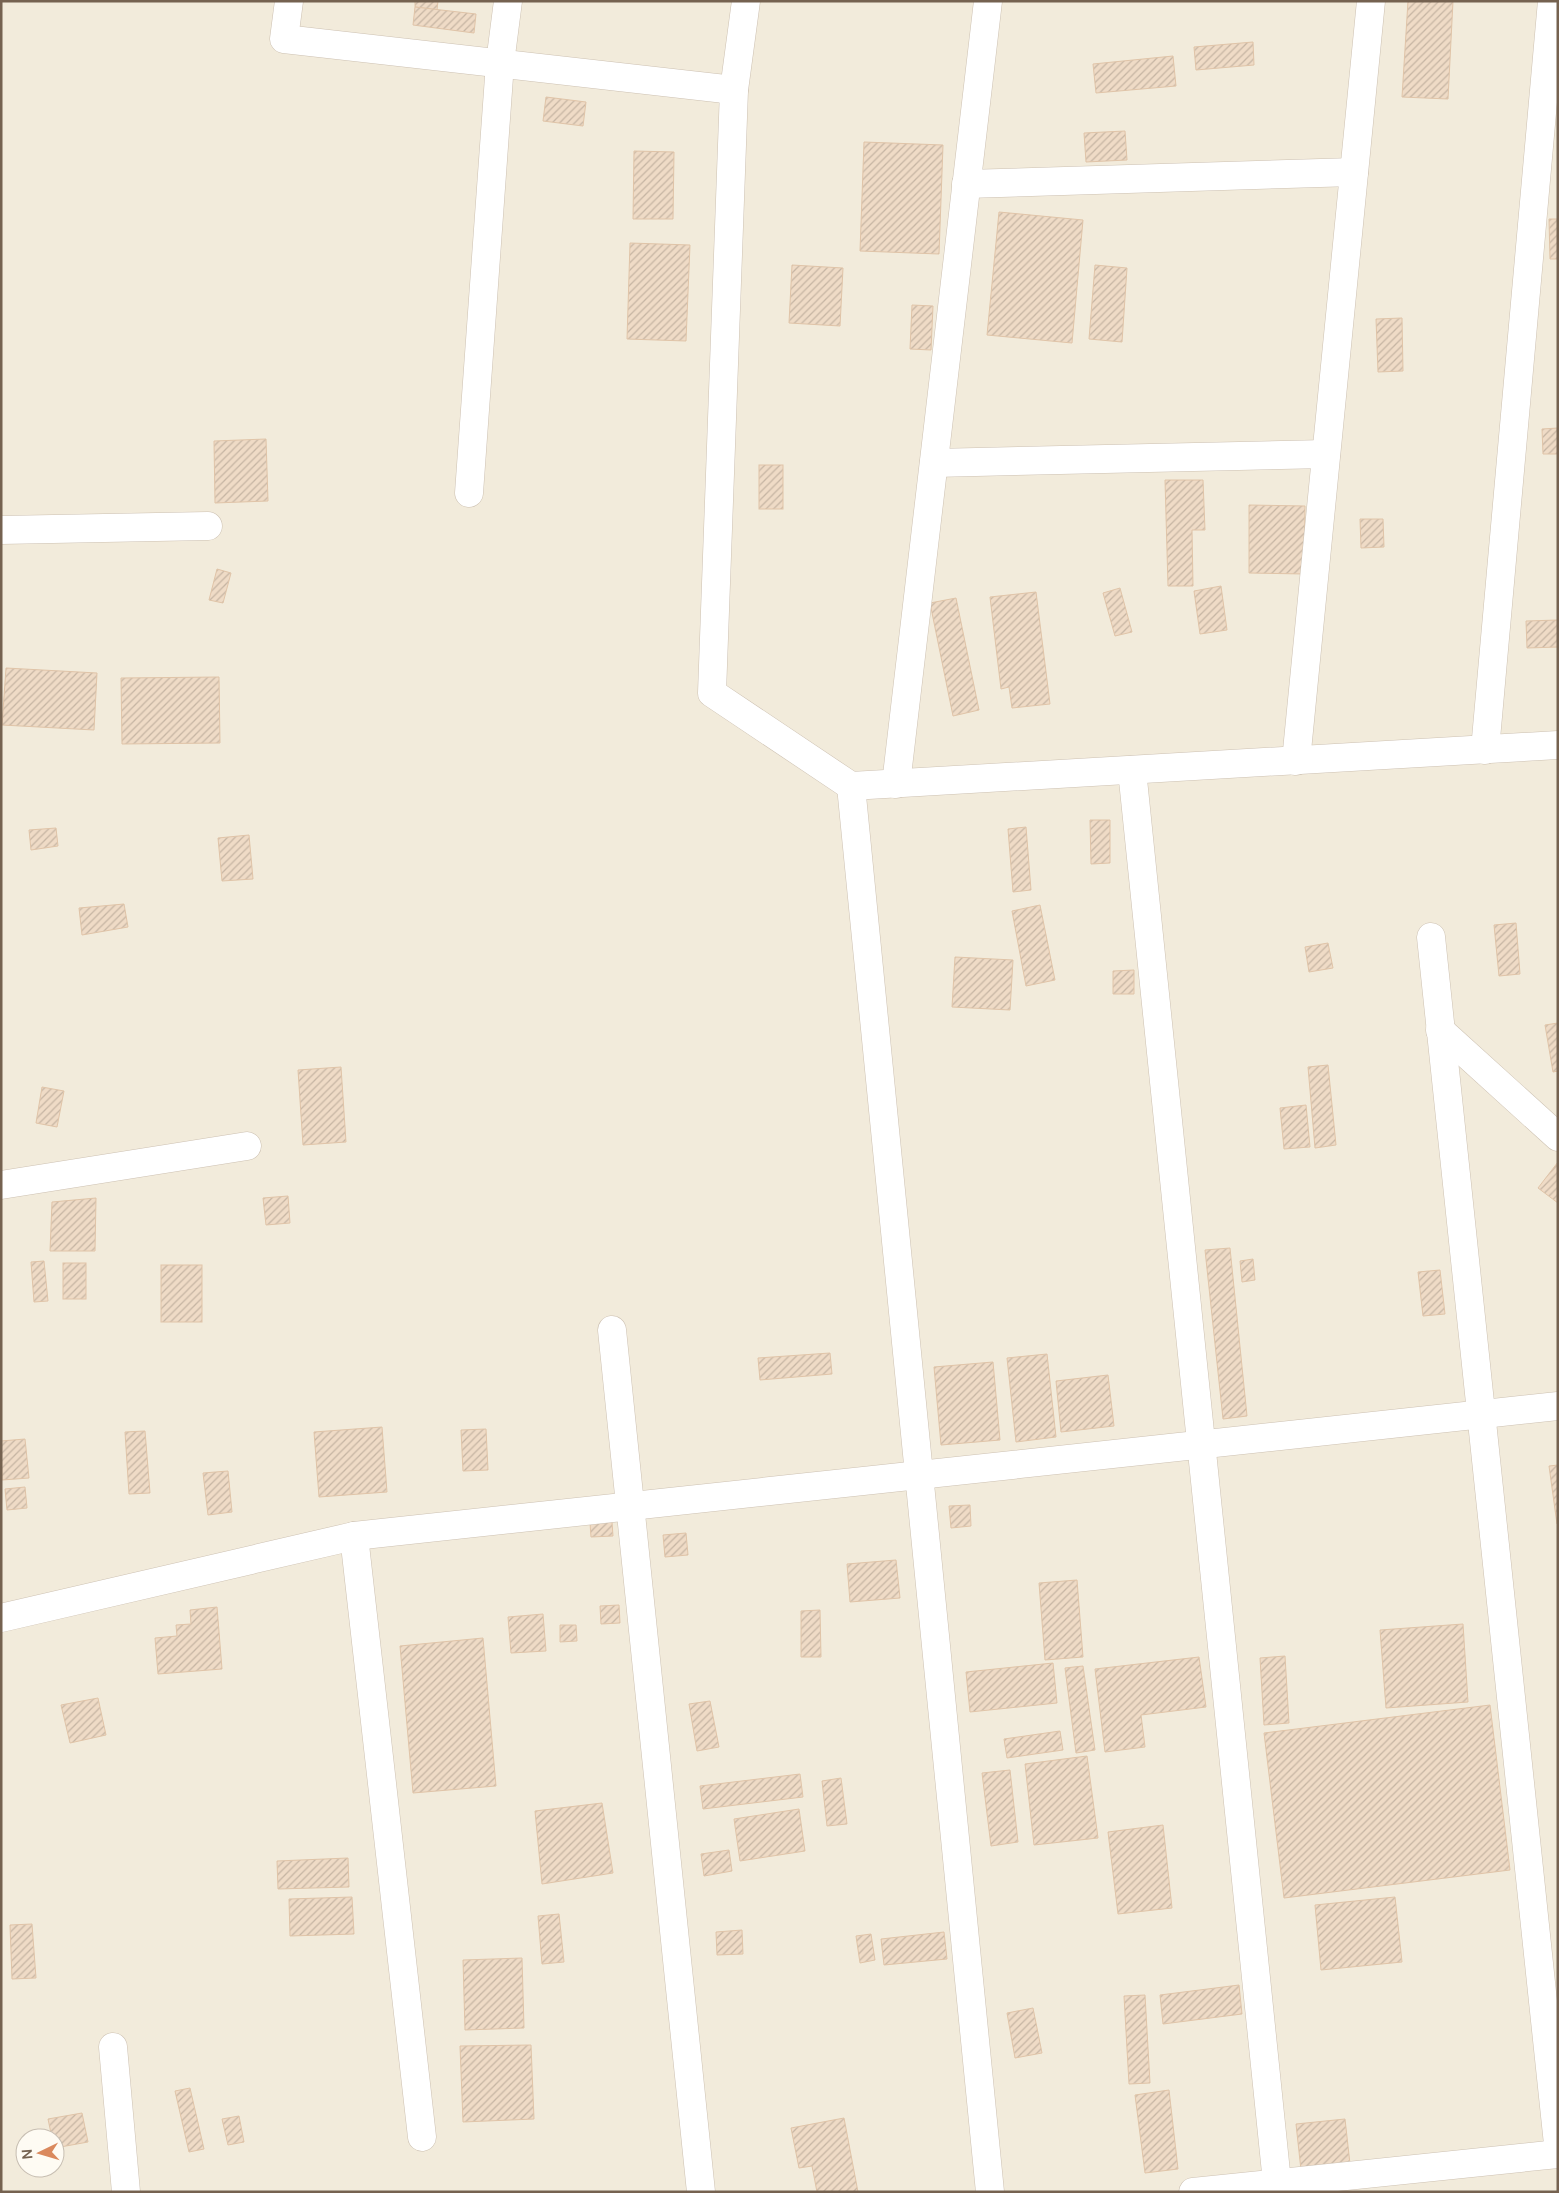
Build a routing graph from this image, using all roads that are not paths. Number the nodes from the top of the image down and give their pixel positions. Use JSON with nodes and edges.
{"nodes":[{"id":1,"x":289,"y":1,"type":"edge"},
{"id":2,"x":508,"y":1,"type":"edge"},
{"id":3,"x":746,"y":1,"type":"edge"},
{"id":4,"x":988,"y":1,"type":"edge"},
{"id":5,"x":1371,"y":1,"type":"edge"},
{"id":6,"x":1552,"y":1,"type":"edge"},
{"id":7,"x":500,"y":63,"type":"junction"},
{"id":8,"x":734,"y":90,"type":"junction"},
{"id":9,"x":1354,"y":172,"type":"junction"},
{"id":10,"x":966,"y":184,"type":"junction"},
{"id":11,"x":1326,"y":454,"type":"junction"},
{"id":12,"x":934,"y":463,"type":"junction"},
{"id":13,"x":469,"y":493,"type":"dead end"},
{"id":14,"x":208,"y":526,"type":"dead end"},
{"id":15,"x":1,"y":530,"type":"edge"},
{"id":16,"x":1558,"y":745,"type":"edge"},
{"id":17,"x":1485,"y":750,"type":"junction"},
{"id":18,"x":1296,"y":760,"type":"junction"},
{"id":19,"x":1132,"y":770,"type":"junction"},
{"id":20,"x":896,"y":784,"type":"junction"},
{"id":21,"x":851,"y":786,"type":"junction"},
{"id":22,"x":1431,"y":938,"type":"dead end"},
{"id":23,"x":1440,"y":1030,"type":"junction"},
{"id":24,"x":1558,"y":1138,"type":"edge"},
{"id":25,"x":247,"y":1146,"type":"dead end"},
{"id":26,"x":1,"y":1185,"type":"edge"},
{"id":27,"x":612,"y":1330,"type":"dead end"},
{"id":28,"x":1558,"y":1406,"type":"edge"},
{"id":29,"x":1481,"y":1415,"type":"junction"},
{"id":30,"x":1201,"y":1445,"type":"junction"},
{"id":31,"x":920,"y":1475,"type":"junction"},
{"id":32,"x":630,"y":1506,"type":"junction"},
{"id":33,"x":354,"y":1536,"type":"junction"},
{"id":34,"x":1,"y":1618,"type":"edge"},
{"id":35,"x":113,"y":2047,"type":"dead end"},
{"id":36,"x":422,"y":2137,"type":"dead end"},
{"id":37,"x":1558,"y":2144,"type":"edge"},
{"id":38,"x":1558,"y":2154,"type":"edge"},
{"id":39,"x":1278,"y":2187,"type":"edge"},
{"id":40,"x":126,"y":2192,"type":"edge"},
{"id":41,"x":701,"y":2192,"type":"edge"},
{"id":42,"x":990,"y":2192,"type":"edge"},
{"id":43,"x":1193,"y":2192,"type":"edge"}],
"edges":[{"from":1,"to":7,"type":"street"},
{"from":2,"to":7,"type":"street"},
{"from":3,"to":8,"type":"street"},
{"from":4,"to":10,"type":"street"},
{"from":5,"to":9,"type":"street"},
{"from":6,"to":17,"type":"street"},
{"from":7,"to":8,"type":"street"},
{"from":7,"to":13,"type":"street"},
{"from":8,"to":21,"type":"street"},
{"from":9,"to":10,"type":"street"},
{"from":9,"to":11,"type":"street"},
{"from":10,"to":12,"type":"street"},
{"from":11,"to":12,"type":"street"},
{"from":11,"to":18,"type":"street"},
{"from":12,"to":20,"type":"street"},
{"from":14,"to":15,"type":"street"},
{"from":16,"to":17,"type":"street"},
{"from":17,"to":18,"type":"street"},
{"from":18,"to":19,"type":"street"},
{"from":19,"to":20,"type":"street"},
{"from":19,"to":30,"type":"street"},
{"from":20,"to":21,"type":"street"},
{"from":21,"to":31,"type":"street"},
{"from":22,"to":23,"type":"street"},
{"from":23,"to":24,"type":"street"},
{"from":23,"to":29,"type":"street"},
{"from":25,"to":26,"type":"street"},
{"from":27,"to":32,"type":"street"},
{"from":28,"to":29,"type":"street"},
{"from":29,"to":30,"type":"street"},
{"from":29,"to":37,"type":"street"},
{"from":30,"to":31,"type":"street"},
{"from":30,"to":39,"type":"street"},
{"from":31,"to":32,"type":"street"},
{"from":31,"to":42,"type":"street"},
{"from":32,"to":33,"type":"street"},
{"from":32,"to":41,"type":"street"},
{"from":33,"to":34,"type":"street"},
{"from":33,"to":36,"type":"street"},
{"from":35,"to":40,"type":"street"},
{"from":38,"to":39,"type":"street"},
{"from":39,"to":43,"type":"street"}]}
